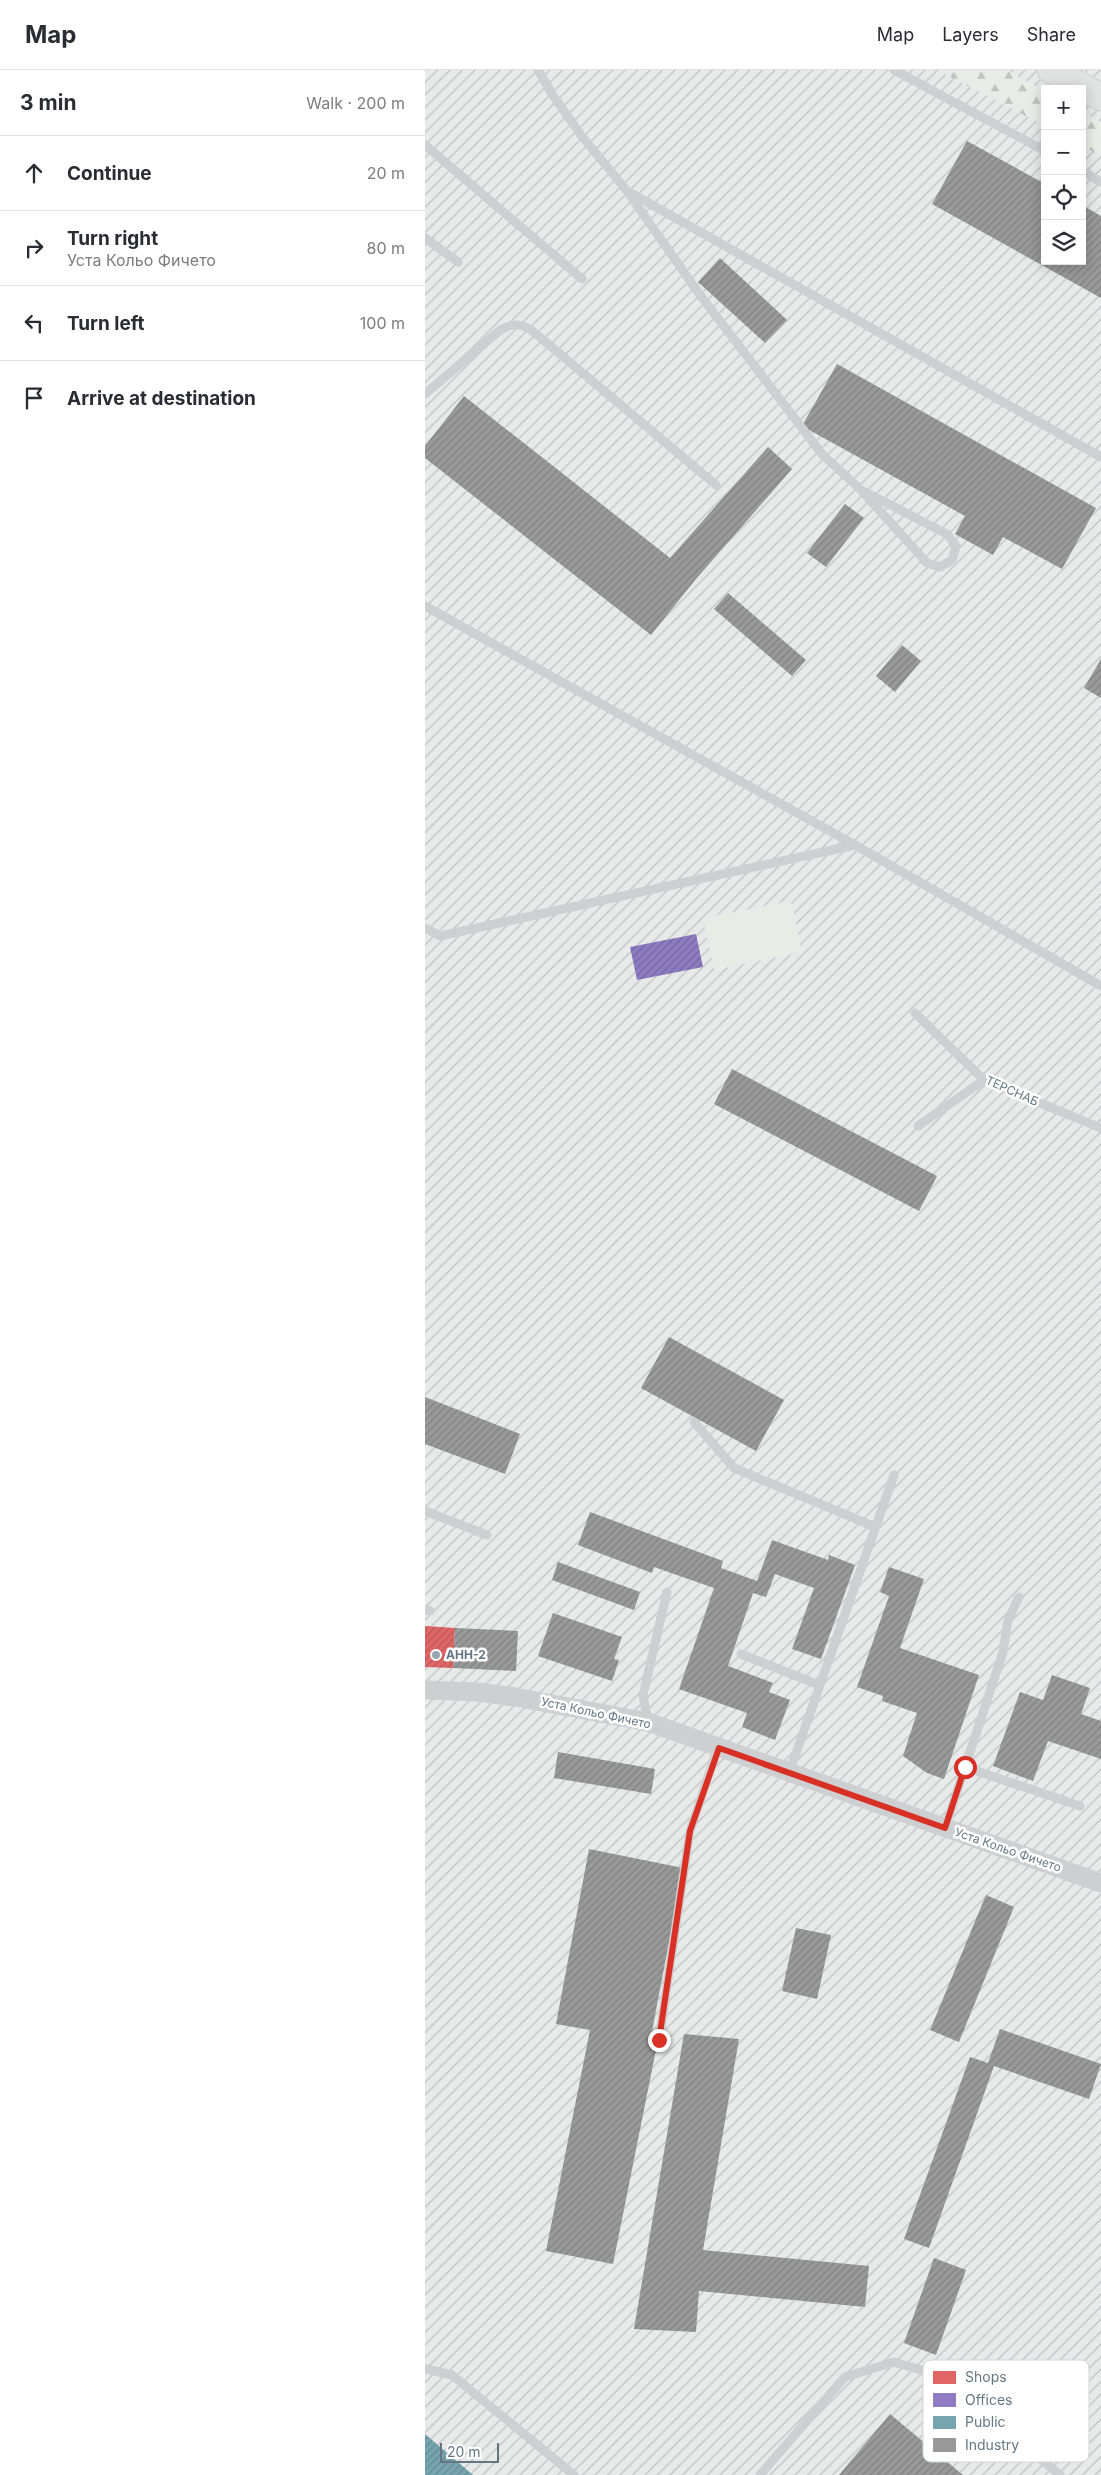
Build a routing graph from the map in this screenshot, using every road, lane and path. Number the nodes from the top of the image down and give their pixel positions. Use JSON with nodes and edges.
{"nodes":[{"id":1,"x":538,"y":70,"type":"edge"},
{"id":2,"x":894,"y":70,"type":"edge"},
{"id":3,"x":1051,"y":70,"type":"edge"},
{"id":4,"x":1101,"y":97,"type":"edge"},
{"id":5,"x":425,"y":145,"type":"edge"},
{"id":6,"x":1041,"y":149,"type":"edge"},
{"id":7,"x":1086,"y":173,"type":"edge"},
{"id":8,"x":1101,"y":182,"type":"edge"},
{"id":9,"x":627,"y":191,"type":"junction"},
{"id":10,"x":425,"y":238,"type":"edge"},
{"id":11,"x":459,"y":262,"type":"dead end"},
{"id":12,"x":582,"y":280,"type":"dead end"},
{"id":13,"x":425,"y":394,"type":"edge"},
{"id":14,"x":1101,"y":457,"type":"edge"},
{"id":15,"x":716,"y":485,"type":"dead end"},
{"id":16,"x":861,"y":490,"type":"junction"},
{"id":17,"x":425,"y":606,"type":"edge"},
{"id":18,"x":855,"y":845,"type":"junction"},
{"id":19,"x":425,"y":928,"type":"edge"},
{"id":20,"x":1101,"y":986,"type":"edge"},
{"id":21,"x":915,"y":1012,"type":"dead end"},
{"id":22,"x":984,"y":1080,"type":"junction"},
{"id":23,"x":918,"y":1126,"type":"dead end"},
{"id":24,"x":1101,"y":1128,"type":"edge"},
{"id":25,"x":694,"y":1422,"type":"dead end"},
{"id":26,"x":894,"y":1475,"type":"dead end"},
{"id":27,"x":425,"y":1511,"type":"edge"},
{"id":28,"x":875,"y":1527,"type":"junction"},
{"id":29,"x":487,"y":1535,"type":"dead end"},
{"id":30,"x":667,"y":1592,"type":"dead end"},
{"id":31,"x":1019,"y":1597,"type":"dead end"},
{"id":32,"x":741,"y":1654,"type":"dead end"},
{"id":33,"x":819,"y":1685,"type":"junction"},
{"id":34,"x":425,"y":1690,"type":"edge"},
{"id":35,"x":648,"y":1722,"type":"junction"},
{"id":36,"x":719,"y":1748,"type":"junction"},
{"id":37,"x":965,"y":1767,"type":"junction"},
{"id":38,"x":789,"y":1772,"type":"junction"},
{"id":39,"x":1080,"y":1806,"type":"dead end"},
{"id":40,"x":945,"y":1828,"type":"junction"},
{"id":41,"x":1101,"y":1883,"type":"edge"},
{"id":42,"x":659,"y":2040,"type":"dead end"},
{"id":43,"x":425,"y":2369,"type":"edge"},
{"id":44,"x":923,"y":2370,"type":"edge"},
{"id":45,"x":1044,"y":2462,"type":"edge"},
{"id":46,"x":574,"y":2475,"type":"edge"},
{"id":47,"x":760,"y":2475,"type":"edge"},
{"id":48,"x":1060,"y":2475,"type":"edge"}],
"edges":[{"from":1,"to":9,"type":"lane"},
{"from":2,"to":6,"type":"lane"},
{"from":3,"to":4,"type":"main road"},
{"from":5,"to":12,"type":"lane"},
{"from":7,"to":8,"type":"lane"},
{"from":9,"to":14,"type":"lane"},
{"from":9,"to":16,"type":"lane"},
{"from":10,"to":11,"type":"lane"},
{"from":13,"to":15,"type":"lane"},
{"from":16,"to":16,"type":"lane"},
{"from":17,"to":18,"type":"lane"},
{"from":18,"to":19,"type":"lane"},
{"from":18,"to":20,"type":"lane"},
{"from":21,"to":22,"type":"lane","name":"ТЕРСНАБ"},
{"from":22,"to":23,"type":"lane"},
{"from":22,"to":24,"type":"lane","name":"ТЕРСНАБ"},
{"from":25,"to":28,"type":"lane"},
{"from":26,"to":28,"type":"lane"},
{"from":27,"to":29,"type":"lane"},
{"from":28,"to":33,"type":"lane"},
{"from":30,"to":35,"type":"lane"},
{"from":31,"to":37,"type":"lane"},
{"from":32,"to":33,"type":"lane"},
{"from":33,"to":38,"type":"lane"},
{"from":34,"to":35,"type":"street","name":"Уста Кольо Фичето"},
{"from":35,"to":36,"type":"street","name":"Уста Кольо Фичето"},
{"from":36,"to":38,"type":"street","name":"Уста Кольо Фичето"},
{"from":36,"to":42,"type":"lane"},
{"from":37,"to":39,"type":"lane"},
{"from":37,"to":40,"type":"lane"},
{"from":38,"to":40,"type":"street","name":"Уста Кольо Фичето"},
{"from":40,"to":41,"type":"street","name":"Уста Кольо Фичето"},
{"from":43,"to":46,"type":"lane"},
{"from":44,"to":47,"type":"lane"},
{"from":45,"to":48,"type":"lane"}]}
